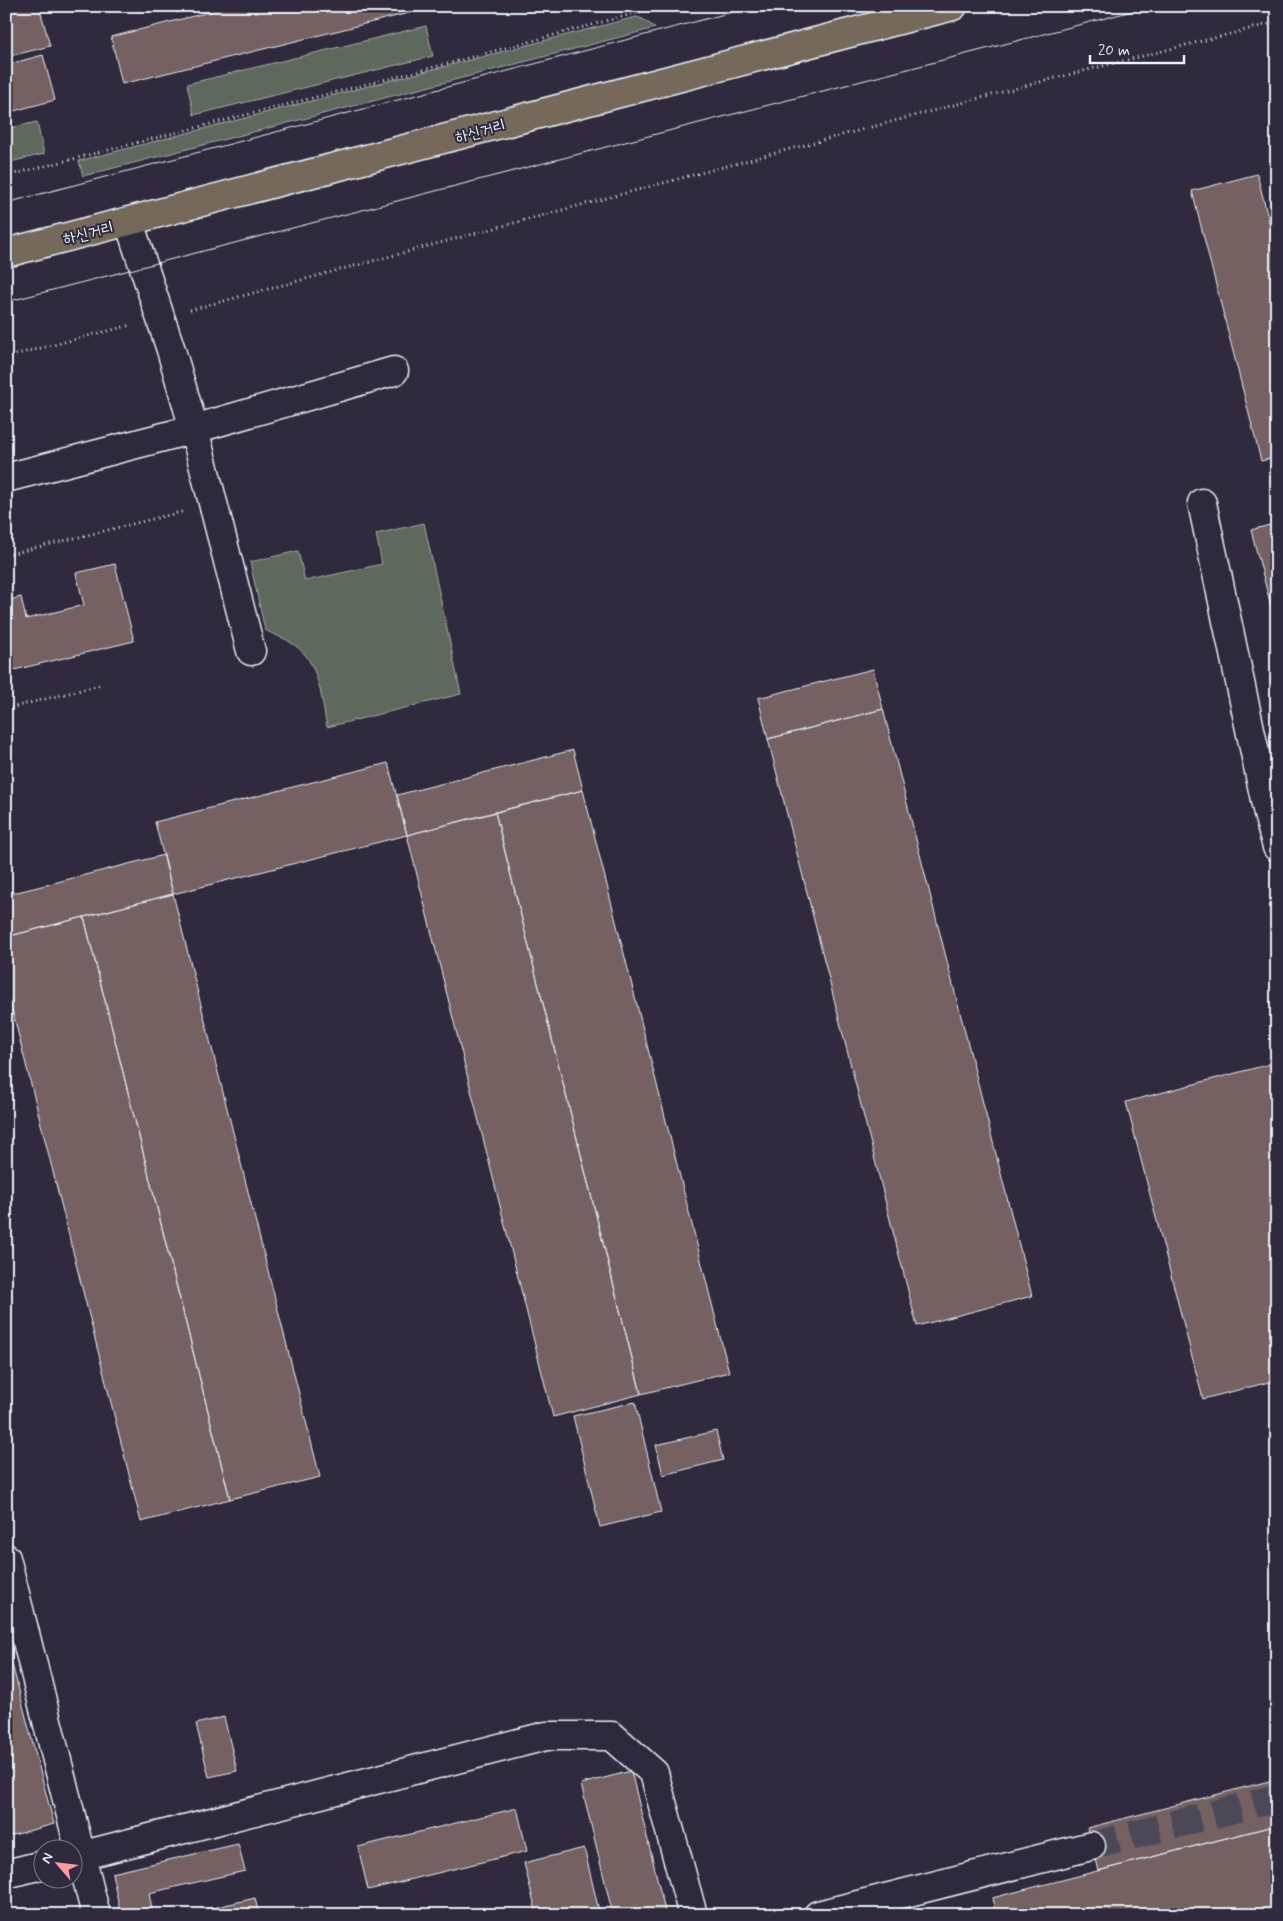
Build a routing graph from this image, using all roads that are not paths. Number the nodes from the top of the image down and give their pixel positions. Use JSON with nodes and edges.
{"nodes":[{"id":1,"x":953,"y":6,"type":"edge"},
{"id":2,"x":129,"y":222,"type":"junction"},
{"id":3,"x":6,"y":253,"type":"edge"},
{"id":4,"x":394,"y":371,"type":"dead end"},
{"id":5,"x":194,"y":429,"type":"junction"},
{"id":6,"x":6,"y":478,"type":"edge"},
{"id":7,"x":1202,"y":503,"type":"dead end"},
{"id":8,"x":251,"y":651,"type":"dead end"},
{"id":9,"x":1272,"y":813,"type":"edge"},
{"id":10,"x":1277,"y":847,"type":"edge"},
{"id":11,"x":6,"y":1558,"type":"edge"},
{"id":12,"x":73,"y":1838,"type":"edge"},
{"id":13,"x":1091,"y":1846,"type":"tunnel mouth"},
{"id":14,"x":82,"y":1856,"type":"edge"},
{"id":15,"x":32,"y":1868,"type":"edge"},
{"id":16,"x":82,"y":1870,"type":"edge"},
{"id":17,"x":6,"y":1874,"type":"edge"},
{"id":18,"x":828,"y":1914,"type":"edge"},
{"id":19,"x":96,"y":1915,"type":"edge"},
{"id":20,"x":693,"y":1915,"type":"edge"}],
"edges":[{"from":1,"to":2,"type":"main road","name":"하신거리"},
{"from":2,"to":3,"type":"main road","name":"하신거리"},
{"from":2,"to":5,"type":"lane"},
{"from":4,"to":5,"type":"lane"},
{"from":5,"to":6,"type":"lane"},
{"from":5,"to":8,"type":"lane"},
{"from":7,"to":9,"type":"lane"},
{"from":9,"to":10,"type":"lane"},
{"from":11,"to":12,"type":"lane"},
{"from":13,"to":18,"type":"lane"},
{"from":14,"to":20,"type":"lane"},
{"from":15,"to":17,"type":"lane"},
{"from":16,"to":19,"type":"lane"}]}
